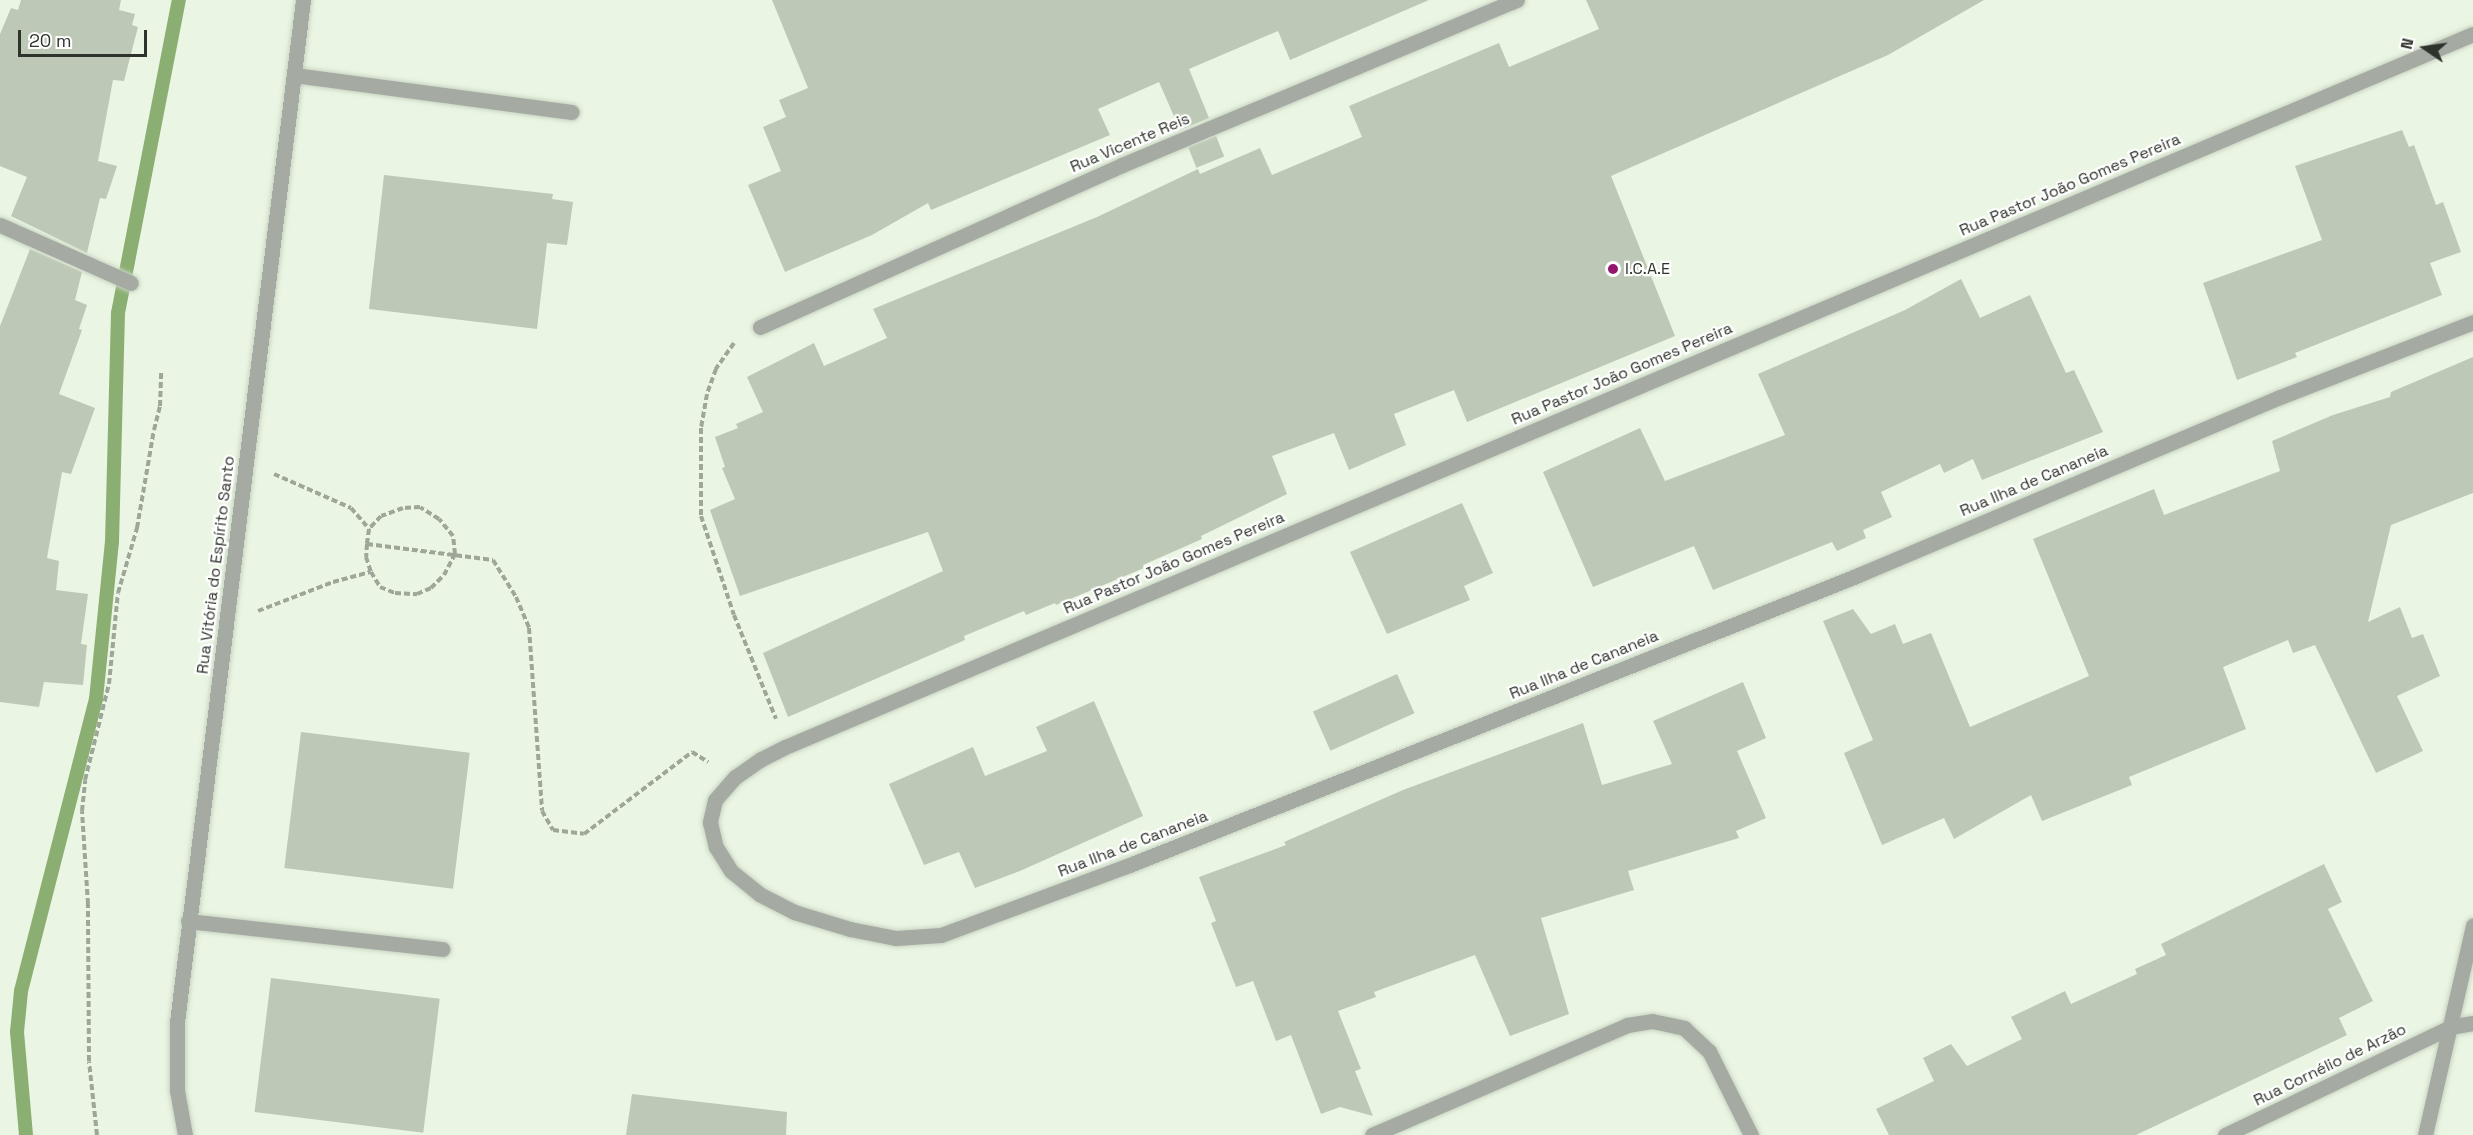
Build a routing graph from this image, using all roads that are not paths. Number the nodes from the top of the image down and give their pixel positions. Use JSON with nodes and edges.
{"nodes":[{"id":1,"x":303,"y":0,"type":"edge"},
{"id":2,"x":1517,"y":0,"type":"edge"},
{"id":3,"x":2473,"y":34,"type":"edge"},
{"id":4,"x":294,"y":75,"type":"junction"},
{"id":5,"x":572,"y":112,"type":"dead end"},
{"id":6,"x":0,"y":225,"type":"edge"},
{"id":7,"x":131,"y":283,"type":"dead end"},
{"id":8,"x":2473,"y":322,"type":"edge"},
{"id":9,"x":760,"y":327,"type":"road end"},
{"id":10,"x":716,"y":847,"type":"joint"},
{"id":11,"x":188,"y":921,"type":"junction"},
{"id":12,"x":2473,"y":925,"type":"edge"},
{"id":13,"x":442,"y":949,"type":"dead end"},
{"id":14,"x":2473,"y":1023,"type":"edge"},
{"id":15,"x":2450,"y":1027,"type":"junction"},
{"id":16,"x":185,"y":1135,"type":"edge"},
{"id":17,"x":1372,"y":1135,"type":"edge"},
{"id":18,"x":1751,"y":1135,"type":"edge"},
{"id":19,"x":2225,"y":1135,"type":"edge"},
{"id":20,"x":2425,"y":1135,"type":"edge"}],
"edges":[{"from":1,"to":4,"type":"street","name":"Rua Vitória do Espírito Santo"},
{"from":2,"to":9,"type":"street","name":"Rua Vicente Reis"},
{"from":3,"to":10,"type":"street","name":"Rua Pastor João Gomes Pereira"},
{"from":4,"to":5,"type":"street"},
{"from":4,"to":11,"type":"street","name":"Rua Vitória do Espírito Santo"},
{"from":6,"to":7,"type":"street"},
{"from":8,"to":10,"type":"street","name":"Rua Ilha de Cananeia"},
{"from":11,"to":13,"type":"street"},
{"from":11,"to":16,"type":"street","name":"Rua Vitória do Espírito Santo"},
{"from":12,"to":15,"type":"street"},
{"from":14,"to":15,"type":"street","name":"Rua Cornélio de Arzão"},
{"from":15,"to":19,"type":"street","name":"Rua Cornélio de Arzão"},
{"from":15,"to":20,"type":"street"},
{"from":17,"to":18,"type":"street"}]}
